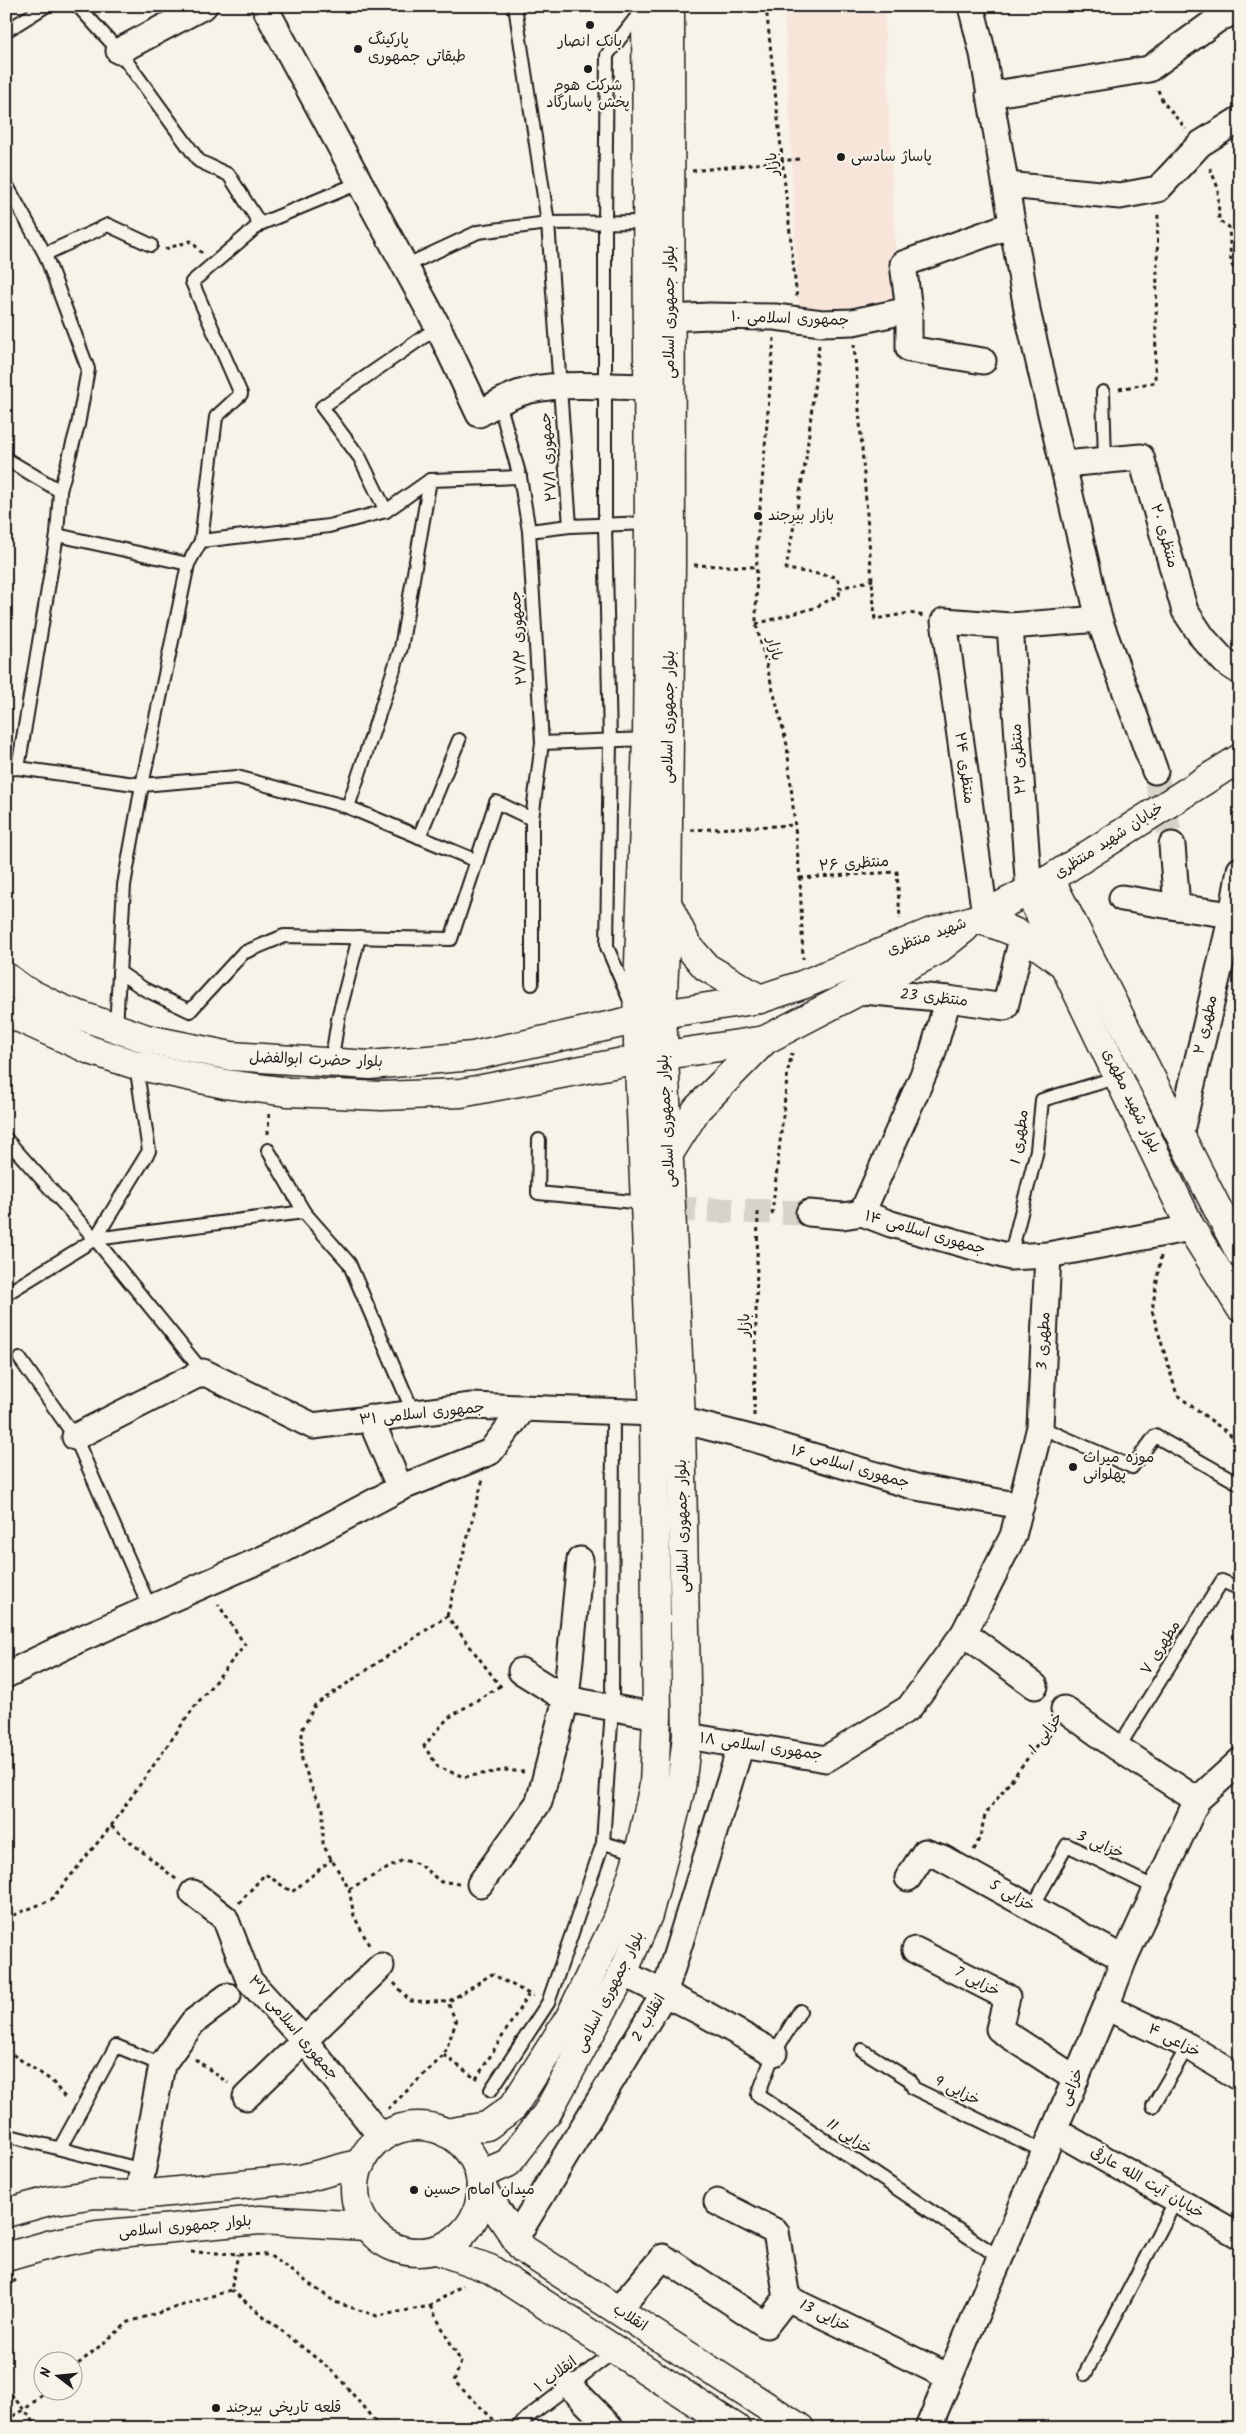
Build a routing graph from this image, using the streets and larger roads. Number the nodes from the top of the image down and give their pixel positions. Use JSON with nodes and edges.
{"nodes":[{"id":1,"x":204,"y":6,"type":"edge"},
{"id":2,"x":264,"y":6,"type":"edge"},
{"id":3,"x":645,"y":6,"type":"edge"},
{"id":4,"x":670,"y":6,"type":"edge"},
{"id":5,"x":971,"y":6,"type":"edge"},
{"id":6,"x":1240,"y":9,"type":"edge"},
{"id":7,"x":118,"y":51,"type":"road end"},
{"id":8,"x":990,"y":95,"type":"junction"},
{"id":9,"x":1240,"y":119,"type":"edge"},
{"id":10,"x":1007,"y":185,"type":"junction"},
{"id":11,"x":1011,"y":225,"type":"junction"},
{"id":12,"x":909,"y":310,"type":"junction"},
{"id":13,"x":670,"y":318,"type":"junction"},
{"id":14,"x":983,"y":362,"type":"dead end"},
{"id":15,"x":648,"y":387,"type":"junction"},
{"id":16,"x":1064,"y":464,"type":"junction"},
{"id":17,"x":1098,"y":619,"type":"junction"},
{"id":18,"x":1010,"y":626,"type":"junction"},
{"id":19,"x":1240,"y":672,"type":"edge"},
{"id":20,"x":1240,"y":758,"type":"edge"},
{"id":21,"x":1154,"y":772,"type":"tunnel mouth"},
{"id":22,"x":1172,"y":845,"type":"tunnel mouth"},
{"id":23,"x":1240,"y":870,"type":"edge"},
{"id":24,"x":1039,"y":885,"type":"junction"},
{"id":25,"x":1122,"y":898,"type":"dead end"},
{"id":26,"x":667,"y":904,"type":"junction"},
{"id":27,"x":1177,"y":907,"type":"junction"},
{"id":28,"x":980,"y":917,"type":"junction"},
{"id":29,"x":1236,"y":917,"type":"edge"},
{"id":30,"x":1023,"y":935,"type":"junction"},
{"id":31,"x":1066,"y":966,"type":"junction"},
{"id":32,"x":6,"y":977,"type":"edge"},
{"id":33,"x":863,"y":991,"type":"junction"},
{"id":34,"x":948,"y":998,"type":"junction"},
{"id":35,"x":760,"y":999,"type":"junction"},
{"id":36,"x":6,"y":1012,"type":"edge"},
{"id":37,"x":650,"y":1017,"type":"junction"},
{"id":38,"x":765,"y":1040,"type":"junction"},
{"id":39,"x":651,"y":1057,"type":"junction"},
{"id":40,"x":1180,"y":1135,"type":"junction"},
{"id":41,"x":670,"y":1152,"type":"junction"},
{"id":42,"x":862,"y":1213,"type":"junction"},
{"id":43,"x":809,"y":1214,"type":"tunnel mouth"},
{"id":44,"x":1191,"y":1228,"type":"junction"},
{"id":45,"x":1240,"y":1253,"type":"edge"},
{"id":46,"x":1048,"y":1254,"type":"junction"},
{"id":47,"x":1240,"y":1307,"type":"edge"},
{"id":48,"x":524,"y":1408,"type":"junction"},
{"id":49,"x":654,"y":1413,"type":"junction"},
{"id":50,"x":370,"y":1418,"type":"junction"},
{"id":51,"x":681,"y":1420,"type":"junction"},
{"id":52,"x":1040,"y":1427,"type":"joint"},
{"id":53,"x":75,"y":1437,"type":"road end"},
{"id":54,"x":400,"y":1488,"type":"junction"},
{"id":55,"x":1021,"y":1506,"type":"junction"},
{"id":56,"x":580,"y":1560,"type":"dead end"},
{"id":57,"x":964,"y":1633,"type":"junction"},
{"id":58,"x":521,"y":1671,"type":"road end"},
{"id":59,"x":6,"y":1675,"type":"edge"},
{"id":60,"x":1034,"y":1686,"type":"dead end"},
{"id":61,"x":566,"y":1699,"type":"junction"},
{"id":62,"x":1064,"y":1709,"type":"road end"},
{"id":63,"x":657,"y":1716,"type":"junction"},
{"id":64,"x":687,"y":1736,"type":"junction"},
{"id":65,"x":741,"y":1745,"type":"junction"},
{"id":66,"x":1240,"y":1761,"type":"edge"},
{"id":67,"x":1197,"y":1800,"type":"junction"},
{"id":68,"x":908,"y":1878,"type":"dead end"},
{"id":69,"x":480,"y":1884,"type":"road end"},
{"id":70,"x":193,"y":1893,"type":"road end"},
{"id":71,"x":915,"y":1950,"type":"dead end"},
{"id":72,"x":1124,"y":1959,"type":"junction"},
{"id":73,"x":380,"y":1966,"type":"road end"},
{"id":74,"x":623,"y":1973,"type":"junction"},
{"id":75,"x":664,"y":1994,"type":"junction"},
{"id":76,"x":228,"y":1996,"type":"dead end"},
{"id":77,"x":1106,"y":2007,"type":"junction"},
{"id":78,"x":304,"y":2040,"type":"junction"},
{"id":79,"x":774,"y":2053,"type":"road end"},
{"id":80,"x":1240,"y":2078,"type":"edge"},
{"id":81,"x":1076,"y":2079,"type":"junction"},
{"id":82,"x":246,"y":2097,"type":"road end"},
{"id":83,"x":377,"y":2131,"type":"junction"},
{"id":84,"x":446,"y":2133,"type":"junction"},
{"id":85,"x":1049,"y":2141,"type":"junction"},
{"id":86,"x":361,"y":2163,"type":"junction"},
{"id":87,"x":480,"y":2181,"type":"junction"},
{"id":88,"x":140,"y":2182,"type":"junction"},
{"id":89,"x":717,"y":2202,"type":"dead end"},
{"id":90,"x":6,"y":2213,"type":"edge"},
{"id":91,"x":366,"y":2226,"type":"junction"},
{"id":92,"x":1240,"y":2236,"type":"edge"},
{"id":93,"x":515,"y":2239,"type":"junction"},
{"id":94,"x":437,"y":2250,"type":"junction"},
{"id":95,"x":15,"y":2267,"type":"edge"},
{"id":96,"x":787,"y":2298,"type":"junction"},
{"id":97,"x":618,"y":2310,"type":"junction"},
{"id":98,"x":949,"y":2377,"type":"junction"},
{"id":99,"x":570,"y":2386,"type":"road end"},
{"id":100,"x":611,"y":2428,"type":"edge"},
{"id":101,"x":736,"y":2428,"type":"edge"},
{"id":102,"x":800,"y":2428,"type":"edge"},
{"id":103,"x":928,"y":2428,"type":"edge"}],
"edges":[{"from":1,"to":7,"type":"street"},
{"from":2,"to":15,"type":"street"},
{"from":3,"to":15,"type":"main road","name":"بلوار جمهوری اسلامی"},
{"from":4,"to":13,"type":"main road","name":"بلوار جمهوری اسلامی"},
{"from":5,"to":8,"type":"street"},
{"from":6,"to":8,"type":"street"},
{"from":8,"to":10,"type":"street"},
{"from":9,"to":10,"type":"street"},
{"from":10,"to":11,"type":"street"},
{"from":11,"to":12,"type":"street"},
{"from":11,"to":16,"type":"street"},
{"from":12,"to":13,"type":"street","name":"جمهوری اسلامی ۱۰"},
{"from":12,"to":14,"type":"street"},
{"from":13,"to":26,"type":"main road","name":"بلوار جمهوری اسلامی"},
{"from":15,"to":37,"type":"main road","name":"بلوار جمهوری اسلامی"},
{"from":16,"to":17,"type":"street"},
{"from":16,"to":19,"type":"street","name":"منتظری ۲۰"},
{"from":17,"to":18,"type":"street"},
{"from":17,"to":21,"type":"street"},
{"from":18,"to":24,"type":"street","name":"منتظری ۲۲"},
{"from":18,"to":28,"type":"street","name":"منتظری ۲۴"},
{"from":20,"to":24,"type":"main road","name":"خیابان شهید منتظری"},
{"from":22,"to":27,"type":"street"},
{"from":23,"to":29,"type":"street","name":"مطهری ۲"},
{"from":24,"to":28,"type":"main road","name":"خیابان شهید منتظری"},
{"from":24,"to":31,"type":"main road","name":"بلوار شهید مطهری"},
{"from":24,"to":40,"type":"main road","name":"بلوار شهید مطهری"},
{"from":25,"to":27,"type":"street"},
{"from":26,"to":35,"type":"main road"},
{"from":26,"to":37,"type":"main road","name":"بلوار جمهوری اسلامی"},
{"from":27,"to":29,"type":"street"},
{"from":28,"to":30,"type":"main road"},
{"from":28,"to":33,"type":"main road","name":"شهید منتظری"},
{"from":28,"to":35,"type":"main road","name":"شهید منتظری"},
{"from":29,"to":40,"type":"street","name":"مطهری ۲"},
{"from":30,"to":31,"type":"main road"},
{"from":30,"to":34,"type":"street","name":"منتظری 23"},
{"from":31,"to":44,"type":"main road","name":"بلوار شهید مطهری"},
{"from":32,"to":37,"type":"main road","name":"بلوار حضرت ابوالفضل"},
{"from":33,"to":34,"type":"street","name":"منتظری 23"},
{"from":33,"to":38,"type":"main road","name":"شهید منتظری"},
{"from":34,"to":42,"type":"street"},
{"from":35,"to":37,"type":"main road","name":"شهید منتظری"},
{"from":36,"to":39,"type":"main road","name":"بلوار حضرت ابوالفضل"},
{"from":37,"to":39,"type":"main road","name":"بلوار جمهوری اسلامی"},
{"from":38,"to":39,"type":"main road","name":"شهید منتظری"},
{"from":38,"to":41,"type":"main road"},
{"from":39,"to":41,"type":"main road","name":"بلوار جمهوری اسلامی"},
{"from":39,"to":49,"type":"main road","name":"بلوار جمهوری اسلامی"},
{"from":40,"to":45,"type":"main road","name":"بلوار شهید مطهری"},
{"from":41,"to":51,"type":"main road","name":"بلوار جمهوری اسلامی"},
{"from":42,"to":43,"type":"street","name":"جمهوری اسلامی ۱۴"},
{"from":42,"to":46,"type":"street","name":"جمهوری اسلامی ۱۴"},
{"from":44,"to":46,"type":"street"},
{"from":44,"to":47,"type":"main road","name":"بلوار شهید مطهری"},
{"from":46,"to":52,"type":"street","name":"مطهری 3"},
{"from":48,"to":49,"type":"street","name":"جمهوری اسلامی ۳۱"},
{"from":48,"to":50,"type":"street","name":"جمهوری اسلامی ۳۱"},
{"from":48,"to":54,"type":"street"},
{"from":49,"to":63,"type":"main road","name":"بلوار جمهوری اسلامی"},
{"from":50,"to":53,"type":"street","name":"جمهوری اسلامی ۳۱"},
{"from":50,"to":54,"type":"street"},
{"from":51,"to":55,"type":"street","name":"جمهوری اسلامی ۱۶"},
{"from":51,"to":64,"type":"main road","name":"بلوار جمهوری اسلامی"},
{"from":52,"to":55,"type":"street","name":"جمهوری اسلامی ۱۸"},
{"from":54,"to":59,"type":"street"},
{"from":55,"to":57,"type":"street","name":"جمهوری اسلامی ۱۸"},
{"from":56,"to":61,"type":"street"},
{"from":57,"to":60,"type":"street"},
{"from":57,"to":65,"type":"street","name":"جمهوری اسلامی ۱۸"},
{"from":58,"to":61,"type":"street"},
{"from":61,"to":63,"type":"street"},
{"from":61,"to":69,"type":"street"},
{"from":62,"to":67,"type":"street","name":"خزایی 1"},
{"from":63,"to":84,"type":"main road","name":"بلوار جمهوری اسلامی"},
{"from":64,"to":65,"type":"street","name":"جمهوری اسلامی ۱۸"},
{"from":64,"to":74,"type":"main road","name":"بلوار جمهوری اسلامی"},
{"from":65,"to":75,"type":"street","name":"انقلاب 2"},
{"from":66,"to":67,"type":"street","name":"خزاعی"},
{"from":67,"to":72,"type":"street","name":"خزاعی"},
{"from":68,"to":72,"type":"street","name":"خزایی 5"},
{"from":70,"to":78,"type":"street","name":"جمهوری اسلامی ۳۷"},
{"from":71,"to":81,"type":"street","name":"خزایی 7"},
{"from":72,"to":77,"type":"street","name":"خزاعی"},
{"from":73,"to":78,"type":"street"},
{"from":74,"to":75,"type":"street"},
{"from":74,"to":87,"type":"main road","name":"بلوار جمهوری اسلامی"},
{"from":75,"to":79,"type":"street"},
{"from":75,"to":93,"type":"street","name":"انقلاب 2"},
{"from":76,"to":88,"type":"street"},
{"from":77,"to":80,"type":"street","name":"خزاعی ۴"},
{"from":77,"to":81,"type":"street","name":"خزاعی"},
{"from":78,"to":82,"type":"street"},
{"from":78,"to":83,"type":"street","name":"جمهوری اسلامی ۳۷"},
{"from":81,"to":85,"type":"street","name":"خزاعی"},
{"from":83,"to":84,"type":"main road"},
{"from":83,"to":86,"type":"main road"},
{"from":84,"to":87,"type":"main road"},
{"from":85,"to":92,"type":"street","name":"خیابان آیت الله عارفی"},
{"from":85,"to":98,"type":"street","name":"خزاعی"},
{"from":86,"to":88,"type":"main road"},
{"from":86,"to":91,"type":"main road"},
{"from":87,"to":93,"type":"main road","name":"انقلاب"},
{"from":87,"to":94,"type":"main road"},
{"from":88,"to":90,"type":"main road"},
{"from":89,"to":96,"type":"street"},
{"from":91,"to":94,"type":"main road"},
{"from":91,"to":95,"type":"main road","name":"بلوار جمهوری اسلامی"},
{"from":93,"to":97,"type":"main road","name":"انقلاب"},
{"from":94,"to":101,"type":"main road"},
{"from":96,"to":97,"type":"street","name":"خزایی 13"},
{"from":96,"to":98,"type":"street","name":"خزایی 13"},
{"from":97,"to":102,"type":"main road","name":"انقلاب"},
{"from":98,"to":103,"type":"street","name":"خزاعی"},
{"from":99,"to":100,"type":"street"}]}
